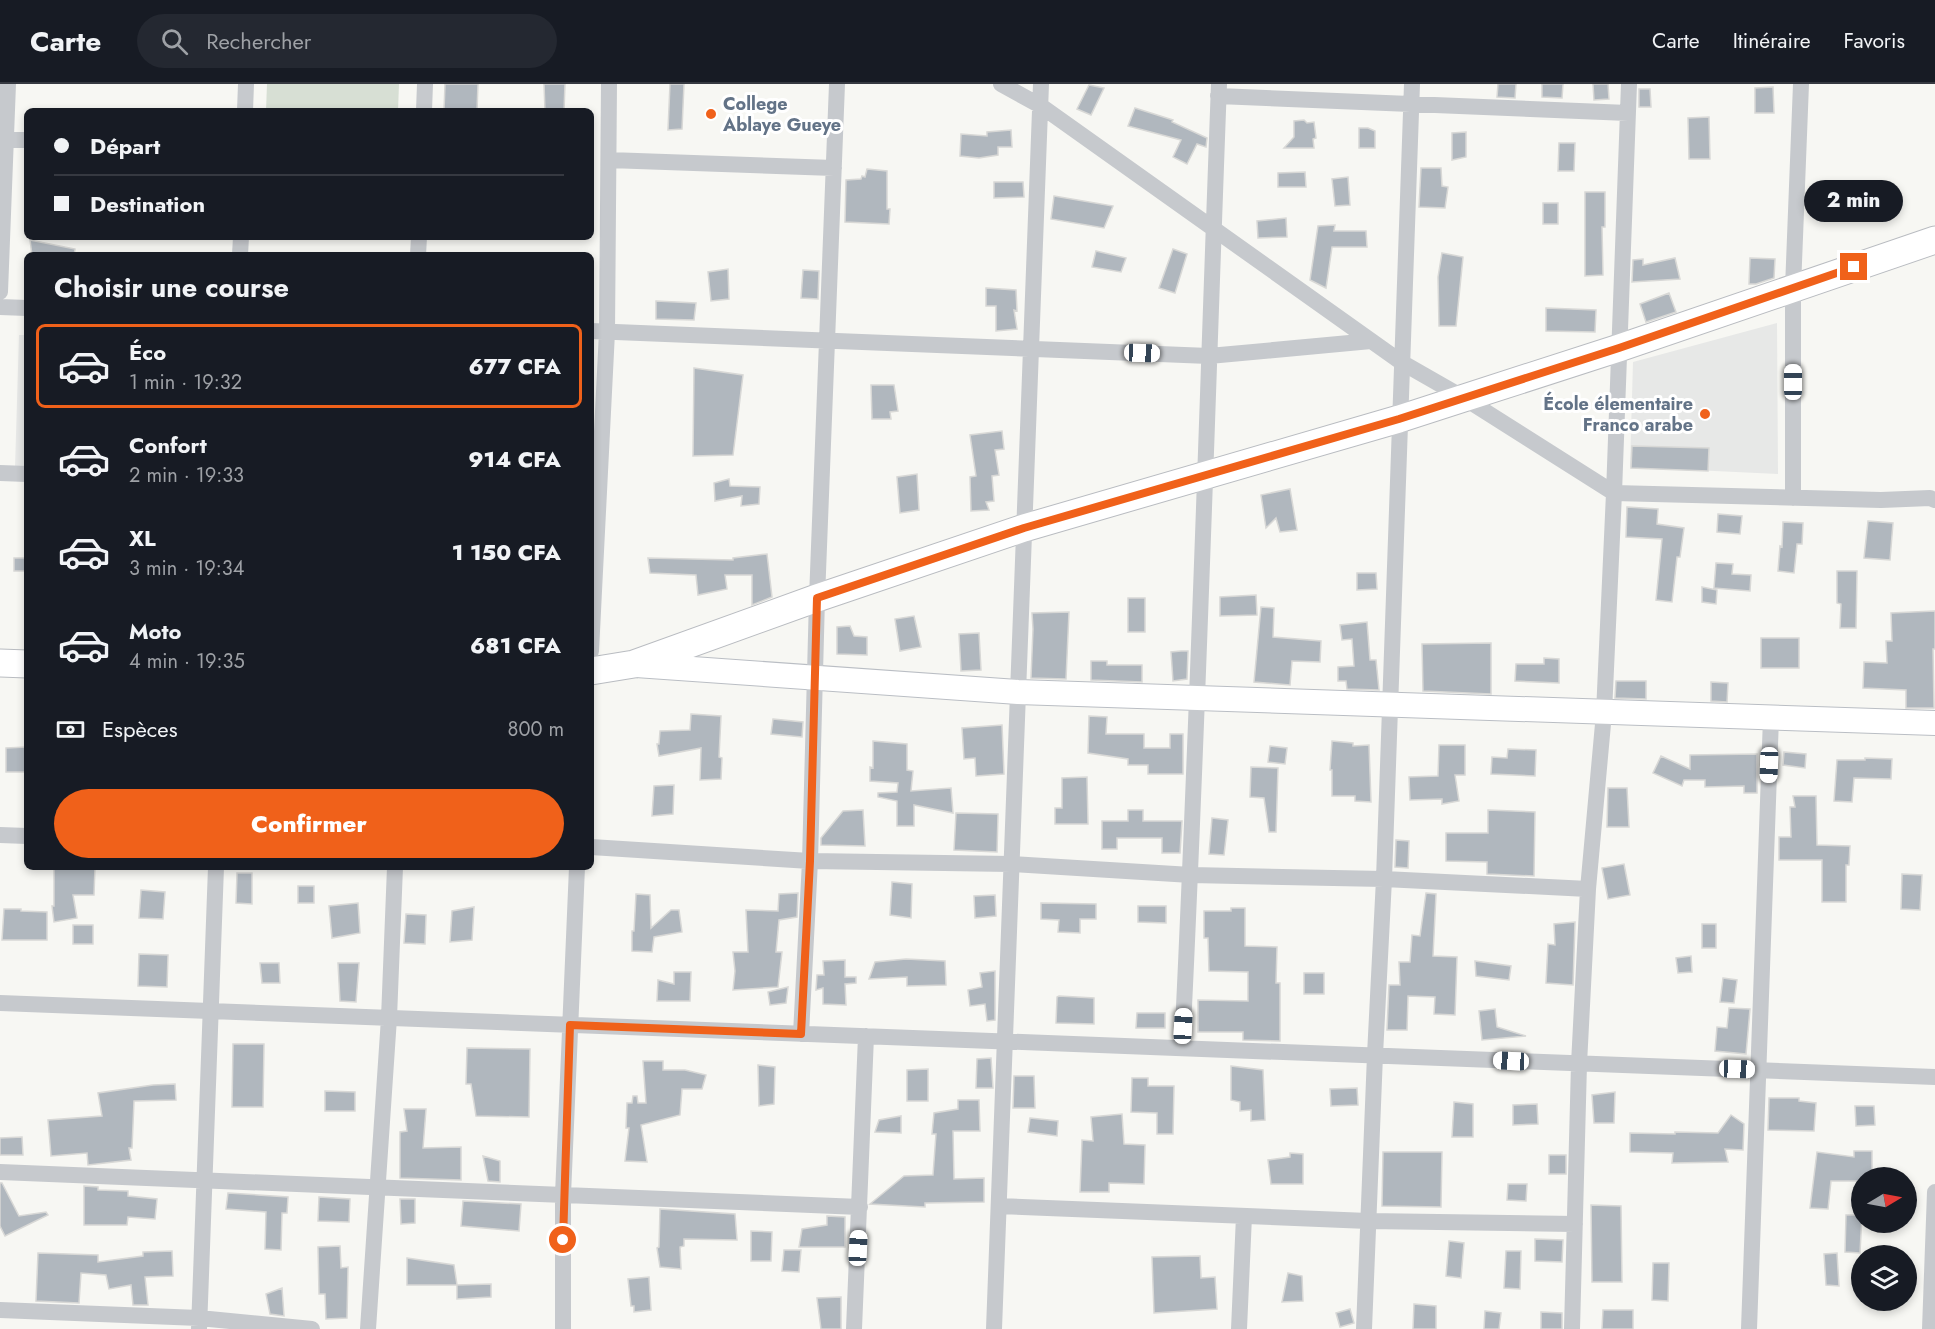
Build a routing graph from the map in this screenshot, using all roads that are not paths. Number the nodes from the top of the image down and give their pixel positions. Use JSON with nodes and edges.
{"nodes":[{"id":1,"x":8,"y":84,"type":"edge"},
{"id":2,"x":246,"y":84,"type":"edge"},
{"id":3,"x":425,"y":84,"type":"edge"},
{"id":4,"x":609,"y":84,"type":"edge"},
{"id":5,"x":837,"y":84,"type":"edge"},
{"id":6,"x":1001,"y":84,"type":"edge"},
{"id":7,"x":1041,"y":84,"type":"edge"},
{"id":8,"x":1412,"y":84,"type":"edge"},
{"id":9,"x":1629,"y":84,"type":"edge"},
{"id":10,"x":1801,"y":84,"type":"edge"},
{"id":11,"x":1219,"y":90,"type":"edge"},
{"id":12,"x":1411,"y":104,"type":"junction"},
{"id":13,"x":1041,"y":106,"type":"junction"},
{"id":14,"x":245,"y":108,"type":"edge"},
{"id":15,"x":424,"y":108,"type":"edge"},
{"id":16,"x":1628,"y":113,"type":"junction"},
{"id":17,"x":3,"y":139,"type":"edge"},
{"id":18,"x":24,"y":140,"type":"edge"},
{"id":19,"x":609,"y":160,"type":"junction"},
{"id":20,"x":834,"y":168,"type":"junction"},
{"id":21,"x":1213,"y":230,"type":"junction"},
{"id":22,"x":1935,"y":240,"type":"edge"},
{"id":23,"x":1793,"y":288,"type":"junction"},
{"id":24,"x":0,"y":292,"type":"edge"},
{"id":25,"x":0,"y":307,"type":"edge"},
{"id":26,"x":24,"y":308,"type":"edge"},
{"id":27,"x":599,"y":332,"type":"edge"},
{"id":28,"x":827,"y":341,"type":"junction"},
{"id":29,"x":1371,"y":341,"type":"junction"},
{"id":30,"x":1619,"y":348,"type":"junction"},
{"id":31,"x":1031,"y":349,"type":"junction"},
{"id":32,"x":1209,"y":356,"type":"junction"},
{"id":33,"x":1401,"y":362,"type":"junction"},
{"id":34,"x":1464,"y":398,"type":"junction"},
{"id":35,"x":1399,"y":419,"type":"junction"},
{"id":36,"x":0,"y":473,"type":"edge"},
{"id":37,"x":24,"y":474,"type":"edge"},
{"id":38,"x":1204,"y":476,"type":"junction"},
{"id":39,"x":1614,"y":493,"type":"junction"},
{"id":40,"x":1793,"y":498,"type":"junction"},
{"id":41,"x":1935,"y":500,"type":"edge"},
{"id":42,"x":1024,"y":528,"type":"junction"},
{"id":43,"x":594,"y":531,"type":"edge"},
{"id":44,"x":817,"y":598,"type":"junction"},
{"id":45,"x":0,"y":663,"type":"edge"},
{"id":46,"x":24,"y":664,"type":"edge"},
{"id":47,"x":633,"y":664,"type":"junction"},
{"id":48,"x":594,"y":670,"type":"edge"},
{"id":49,"x":815,"y":676,"type":"junction"},
{"id":50,"x":1018,"y":692,"type":"junction"},
{"id":51,"x":1198,"y":699,"type":"junction"},
{"id":52,"x":1389,"y":706,"type":"junction"},
{"id":53,"x":1604,"y":712,"type":"junction"},
{"id":54,"x":1771,"y":718,"type":"junction"},
{"id":55,"x":1935,"y":723,"type":"edge"},
{"id":56,"x":0,"y":835,"type":"edge"},
{"id":57,"x":24,"y":836,"type":"edge"},
{"id":58,"x":594,"y":847,"type":"edge"},
{"id":59,"x":810,"y":861,"type":"junction"},
{"id":60,"x":1011,"y":864,"type":"junction"},
{"id":61,"x":216,"y":870,"type":"edge"},
{"id":62,"x":395,"y":870,"type":"edge"},
{"id":63,"x":577,"y":870,"type":"edge"},
{"id":64,"x":1191,"y":875,"type":"junction"},
{"id":65,"x":1384,"y":879,"type":"junction"},
{"id":66,"x":1588,"y":888,"type":"junction"},
{"id":67,"x":0,"y":1003,"type":"edge"},
{"id":68,"x":211,"y":1011,"type":"junction"},
{"id":69,"x":389,"y":1018,"type":"junction"},
{"id":70,"x":570,"y":1025,"type":"junction"},
{"id":71,"x":801,"y":1034,"type":"junction"},
{"id":72,"x":866,"y":1036,"type":"junction"},
{"id":73,"x":1005,"y":1041,"type":"junction"},
{"id":74,"x":1182,"y":1048,"type":"junction"},
{"id":75,"x":1375,"y":1055,"type":"junction"},
{"id":76,"x":1579,"y":1064,"type":"junction"},
{"id":77,"x":1759,"y":1070,"type":"junction"},
{"id":78,"x":1935,"y":1077,"type":"edge"},
{"id":79,"x":0,"y":1173,"type":"edge"},
{"id":80,"x":204,"y":1181,"type":"junction"},
{"id":81,"x":377,"y":1188,"type":"junction"},
{"id":82,"x":1935,"y":1192,"type":"edge"},
{"id":83,"x":563,"y":1196,"type":"junction"},
{"id":84,"x":999,"y":1206,"type":"junction"},
{"id":85,"x":860,"y":1208,"type":"junction"},
{"id":86,"x":1244,"y":1216,"type":"junction"},
{"id":87,"x":1368,"y":1221,"type":"junction"},
{"id":88,"x":1575,"y":1224,"type":"junction"},
{"id":89,"x":0,"y":1310,"type":"edge"},
{"id":90,"x":199,"y":1323,"type":"edge"},
{"id":91,"x":312,"y":1329,"type":"edge"},
{"id":92,"x":368,"y":1329,"type":"edge"},
{"id":93,"x":562,"y":1329,"type":"edge"},
{"id":94,"x":854,"y":1329,"type":"edge"},
{"id":95,"x":994,"y":1329,"type":"edge"},
{"id":96,"x":1239,"y":1329,"type":"edge"},
{"id":97,"x":1364,"y":1329,"type":"edge"},
{"id":98,"x":1572,"y":1329,"type":"edge"},
{"id":99,"x":1749,"y":1329,"type":"edge"},
{"id":100,"x":1930,"y":1329,"type":"edge"}],
"edges":[{"from":1,"to":17,"type":"street"},
{"from":2,"to":14,"type":"street"},
{"from":3,"to":15,"type":"street"},
{"from":4,"to":19,"type":"street"},
{"from":5,"to":20,"type":"street"},
{"from":6,"to":13,"type":"street"},
{"from":7,"to":13,"type":"street"},
{"from":8,"to":12,"type":"street"},
{"from":9,"to":16,"type":"street"},
{"from":10,"to":23,"type":"street"},
{"from":11,"to":12,"type":"street"},
{"from":11,"to":21,"type":"street"},
{"from":12,"to":16,"type":"street"},
{"from":12,"to":33,"type":"street"},
{"from":13,"to":21,"type":"street"},
{"from":13,"to":31,"type":"street"},
{"from":16,"to":30,"type":"street"},
{"from":17,"to":18,"type":"street"},
{"from":17,"to":24,"type":"street"},
{"from":19,"to":20,"type":"street"},
{"from":19,"to":27,"type":"street"},
{"from":20,"to":28,"type":"street"},
{"from":21,"to":29,"type":"street"},
{"from":21,"to":32,"type":"street"},
{"from":22,"to":23,"type":"main road"},
{"from":23,"to":30,"type":"main road"},
{"from":23,"to":40,"type":"street"},
{"from":25,"to":26,"type":"street"},
{"from":27,"to":28,"type":"street"},
{"from":27,"to":43,"type":"street"},
{"from":28,"to":31,"type":"street"},
{"from":28,"to":44,"type":"street"},
{"from":29,"to":32,"type":"street"},
{"from":29,"to":33,"type":"street"},
{"from":30,"to":34,"type":"main road"},
{"from":30,"to":39,"type":"street"},
{"from":31,"to":32,"type":"street"},
{"from":31,"to":42,"type":"street"},
{"from":32,"to":38,"type":"street"},
{"from":33,"to":34,"type":"street"},
{"from":33,"to":35,"type":"street"},
{"from":34,"to":35,"type":"main road"},
{"from":34,"to":39,"type":"street"},
{"from":35,"to":38,"type":"main road"},
{"from":35,"to":52,"type":"street"},
{"from":36,"to":37,"type":"street"},
{"from":38,"to":42,"type":"main road"},
{"from":38,"to":51,"type":"street"},
{"from":39,"to":40,"type":"street"},
{"from":39,"to":53,"type":"street"},
{"from":40,"to":41,"type":"street"},
{"from":42,"to":44,"type":"main road"},
{"from":42,"to":50,"type":"street"},
{"from":44,"to":47,"type":"main road"},
{"from":44,"to":49,"type":"street"},
{"from":45,"to":46,"type":"main road"},
{"from":47,"to":48,"type":"main road"},
{"from":47,"to":49,"type":"main road"},
{"from":49,"to":50,"type":"main road"},
{"from":49,"to":59,"type":"street"},
{"from":50,"to":51,"type":"main road"},
{"from":50,"to":60,"type":"street"},
{"from":51,"to":52,"type":"main road"},
{"from":51,"to":64,"type":"street"},
{"from":52,"to":53,"type":"main road"},
{"from":52,"to":65,"type":"street"},
{"from":53,"to":54,"type":"main road"},
{"from":53,"to":66,"type":"street"},
{"from":54,"to":55,"type":"main road"},
{"from":54,"to":77,"type":"street"},
{"from":56,"to":57,"type":"street"},
{"from":58,"to":59,"type":"street"},
{"from":59,"to":60,"type":"street"},
{"from":59,"to":71,"type":"street"},
{"from":60,"to":64,"type":"street"},
{"from":60,"to":73,"type":"street"},
{"from":61,"to":68,"type":"street"},
{"from":62,"to":69,"type":"street"},
{"from":63,"to":70,"type":"street"},
{"from":64,"to":65,"type":"street"},
{"from":64,"to":74,"type":"street"},
{"from":65,"to":66,"type":"street"},
{"from":65,"to":75,"type":"street"},
{"from":66,"to":76,"type":"street"},
{"from":67,"to":68,"type":"street"},
{"from":68,"to":69,"type":"street"},
{"from":68,"to":80,"type":"street"},
{"from":69,"to":70,"type":"street"},
{"from":69,"to":81,"type":"street"},
{"from":70,"to":71,"type":"street"},
{"from":70,"to":83,"type":"street"},
{"from":71,"to":72,"type":"street"},
{"from":72,"to":73,"type":"street"},
{"from":72,"to":85,"type":"street"},
{"from":73,"to":74,"type":"street"},
{"from":73,"to":84,"type":"street"},
{"from":74,"to":75,"type":"street"},
{"from":75,"to":76,"type":"street"},
{"from":75,"to":87,"type":"street"},
{"from":76,"to":77,"type":"street"},
{"from":76,"to":88,"type":"street"},
{"from":77,"to":78,"type":"street"},
{"from":77,"to":99,"type":"street"},
{"from":79,"to":80,"type":"street"},
{"from":80,"to":81,"type":"street"},
{"from":80,"to":90,"type":"street"},
{"from":81,"to":83,"type":"street"},
{"from":81,"to":92,"type":"street"},
{"from":82,"to":100,"type":"street"},
{"from":83,"to":85,"type":"street"},
{"from":83,"to":93,"type":"street"},
{"from":84,"to":86,"type":"street"},
{"from":84,"to":95,"type":"street"},
{"from":85,"to":94,"type":"street"},
{"from":86,"to":87,"type":"street"},
{"from":86,"to":96,"type":"street"},
{"from":87,"to":88,"type":"street"},
{"from":87,"to":97,"type":"street"},
{"from":88,"to":98,"type":"street"},
{"from":89,"to":90,"type":"street"},
{"from":90,"to":91,"type":"street"}]}
